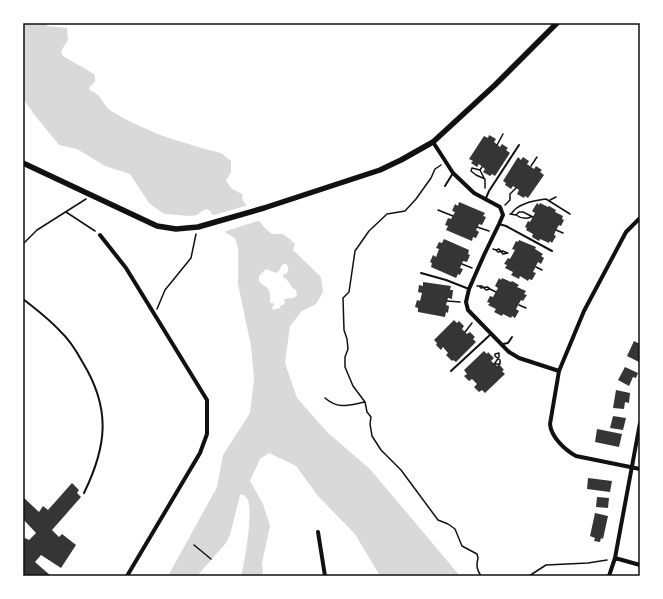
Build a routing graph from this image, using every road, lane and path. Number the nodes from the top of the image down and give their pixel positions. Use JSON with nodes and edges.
{"nodes":[{"id":1,"x":557,"y":23,"type":"edge"},
{"id":2,"x":503,"y":134,"type":"dead end"},
{"id":3,"x":433,"y":142,"type":"junction"},
{"id":4,"x":497,"y":145,"type":"dead end"},
{"id":5,"x":519,"y":145,"type":"dead end"},
{"id":6,"x":536,"y":157,"type":"dead end"},
{"id":7,"x":446,"y":162,"type":"junction"},
{"id":8,"x":23,"y":163,"type":"edge"},
{"id":9,"x":530,"y":166,"type":"dead end"},
{"id":10,"x":482,"y":167,"type":"dead end"},
{"id":11,"x":480,"y":170,"type":"junction"},
{"id":12,"x":453,"y":173,"type":"junction"},
{"id":13,"x":484,"y":178,"type":"junction"},
{"id":14,"x":445,"y":186,"type":"dead end"},
{"id":15,"x":516,"y":188,"type":"dead end"},
{"id":16,"x":489,"y":191,"type":"junction"},
{"id":17,"x":93,"y":195,"type":"junction"},
{"id":18,"x":556,"y":197,"type":"dead end"},
{"id":19,"x":486,"y":198,"type":"junction"},
{"id":20,"x":550,"y":200,"type":"junction"},
{"id":21,"x":500,"y":207,"type":"junction"},
{"id":22,"x":438,"y":210,"type":"dead end"},
{"id":23,"x":66,"y":212,"type":"junction"},
{"id":24,"x":511,"y":214,"type":"junction"},
{"id":25,"x":570,"y":214,"type":"dead end"},
{"id":26,"x":503,"y":215,"type":"junction"},
{"id":27,"x":516,"y":215,"type":"junction"},
{"id":28,"x":453,"y":216,"type":"dead end"},
{"id":29,"x":640,"y":218,"type":"edge"},
{"id":30,"x":499,"y":224,"type":"junction"},
{"id":31,"x":198,"y":227,"type":"junction"},
{"id":32,"x":477,"y":227,"type":"dead end"},
{"id":33,"x":556,"y":230,"type":"dead end"},
{"id":34,"x":495,"y":233,"type":"junction"},
{"id":35,"x":562,"y":233,"type":"dead end"},
{"id":36,"x":100,"y":234,"type":"joint"},
{"id":37,"x":23,"y":244,"type":"edge"},
{"id":38,"x":488,"y":247,"type":"junction"},
{"id":39,"x":552,"y":251,"type":"dead end"},
{"id":40,"x":507,"y":253,"type":"dead end"},
{"id":41,"x":462,"y":264,"type":"dead end"},
{"id":42,"x":536,"y":267,"type":"dead end"},
{"id":43,"x":478,"y":270,"type":"junction"},
{"id":44,"x":542,"y":270,"type":"dead end"},
{"id":45,"x":421,"y":273,"type":"dead end"},
{"id":46,"x":472,"y":283,"type":"junction"},
{"id":47,"x":469,"y":289,"type":"junction"},
{"id":48,"x":496,"y":292,"type":"dead end"},
{"id":49,"x":23,"y":299,"type":"edge"},
{"id":50,"x":447,"y":301,"type":"dead end"},
{"id":51,"x":466,"y":302,"type":"junction"},
{"id":52,"x":519,"y":305,"type":"dead end"},
{"id":53,"x":526,"y":308,"type":"dead end"},
{"id":54,"x":155,"y":314,"type":"junction"},
{"id":55,"x":477,"y":319,"type":"junction"},
{"id":56,"x":465,"y":332,"type":"dead end"},
{"id":57,"x":491,"y":334,"type":"junction"},
{"id":58,"x":512,"y":337,"type":"dead end"},
{"id":59,"x":502,"y":344,"type":"junction"},
{"id":60,"x":495,"y":363,"type":"joint"},
{"id":61,"x":559,"y":370,"type":"junction"},
{"id":62,"x":451,"y":371,"type":"dead end"},
{"id":63,"x":325,"y":398,"type":"dead end"},
{"id":64,"x":365,"y":402,"type":"junction"},
{"id":65,"x":640,"y":423,"type":"edge"},
{"id":66,"x":632,"y":467,"type":"junction"},
{"id":67,"x":640,"y":469,"type":"edge"},
{"id":68,"x":84,"y":493,"type":"dead end"},
{"id":69,"x":318,"y":532,"type":"dead end"},
{"id":70,"x":194,"y":545,"type":"dead end"},
{"id":71,"x":615,"y":558,"type":"junction"},
{"id":72,"x":211,"y":559,"type":"dead end"},
{"id":73,"x":640,"y":564,"type":"edge"},
{"id":74,"x":128,"y":576,"type":"edge"},
{"id":75,"x":325,"y":576,"type":"edge"},
{"id":76,"x":482,"y":576,"type":"edge"},
{"id":77,"x":529,"y":576,"type":"edge"},
{"id":78,"x":609,"y":576,"type":"edge"}],
"edges":[{"from":1,"to":3,"type":"street"},
{"from":2,"to":4,"type":"path"},
{"from":3,"to":7,"type":"street"},
{"from":3,"to":31,"type":"street"},
{"from":5,"to":16,"type":"lane"},
{"from":6,"to":9,"type":"path"},
{"from":7,"to":12,"type":"street"},
{"from":7,"to":64,"type":"path"},
{"from":8,"to":17,"type":"street"},
{"from":10,"to":11,"type":"path"},
{"from":11,"to":13,"type":"path"},
{"from":11,"to":13,"type":"path"},
{"from":12,"to":14,"type":"lane"},
{"from":12,"to":19,"type":"street"},
{"from":13,"to":16,"type":"path"},
{"from":15,"to":21,"type":"path"},
{"from":16,"to":19,"type":"lane"},
{"from":17,"to":23,"type":"path"},
{"from":17,"to":31,"type":"street"},
{"from":18,"to":20,"type":"path"},
{"from":19,"to":21,"type":"street"},
{"from":20,"to":24,"type":"path"},
{"from":20,"to":25,"type":"path"},
{"from":21,"to":26,"type":"street"},
{"from":22,"to":28,"type":"path"},
{"from":23,"to":36,"type":"path"},
{"from":23,"to":37,"type":"path"},
{"from":24,"to":26,"type":"path"},
{"from":24,"to":27,"type":"path"},
{"from":26,"to":30,"type":"street"},
{"from":27,"to":27,"type":"path"},
{"from":29,"to":61,"type":"street"},
{"from":30,"to":34,"type":"street"},
{"from":30,"to":39,"type":"lane"},
{"from":31,"to":54,"type":"path"},
{"from":32,"to":34,"type":"path"},
{"from":33,"to":35,"type":"path"},
{"from":34,"to":38,"type":"street"},
{"from":36,"to":54,"type":"street"},
{"from":38,"to":40,"type":"path"},
{"from":38,"to":43,"type":"street"},
{"from":41,"to":43,"type":"path"},
{"from":42,"to":44,"type":"path"},
{"from":43,"to":46,"type":"street"},
{"from":45,"to":47,"type":"lane"},
{"from":46,"to":47,"type":"street"},
{"from":46,"to":48,"type":"path"},
{"from":47,"to":51,"type":"street"},
{"from":49,"to":68,"type":"lane"},
{"from":50,"to":51,"type":"path"},
{"from":51,"to":55,"type":"street"},
{"from":52,"to":53,"type":"path"},
{"from":54,"to":74,"type":"street"},
{"from":55,"to":56,"type":"path"},
{"from":55,"to":57,"type":"street"},
{"from":57,"to":59,"type":"street"},
{"from":57,"to":62,"type":"lane"},
{"from":58,"to":59,"type":"lane"},
{"from":59,"to":61,"type":"street"},
{"from":60,"to":60,"type":"path"},
{"from":61,"to":66,"type":"street"},
{"from":63,"to":64,"type":"path"},
{"from":64,"to":76,"type":"path"},
{"from":65,"to":66,"type":"street"},
{"from":66,"to":67,"type":"street"},
{"from":66,"to":71,"type":"street"},
{"from":69,"to":75,"type":"street"},
{"from":70,"to":72,"type":"path"},
{"from":71,"to":73,"type":"street"},
{"from":71,"to":77,"type":"path"},
{"from":71,"to":78,"type":"street"}]}
